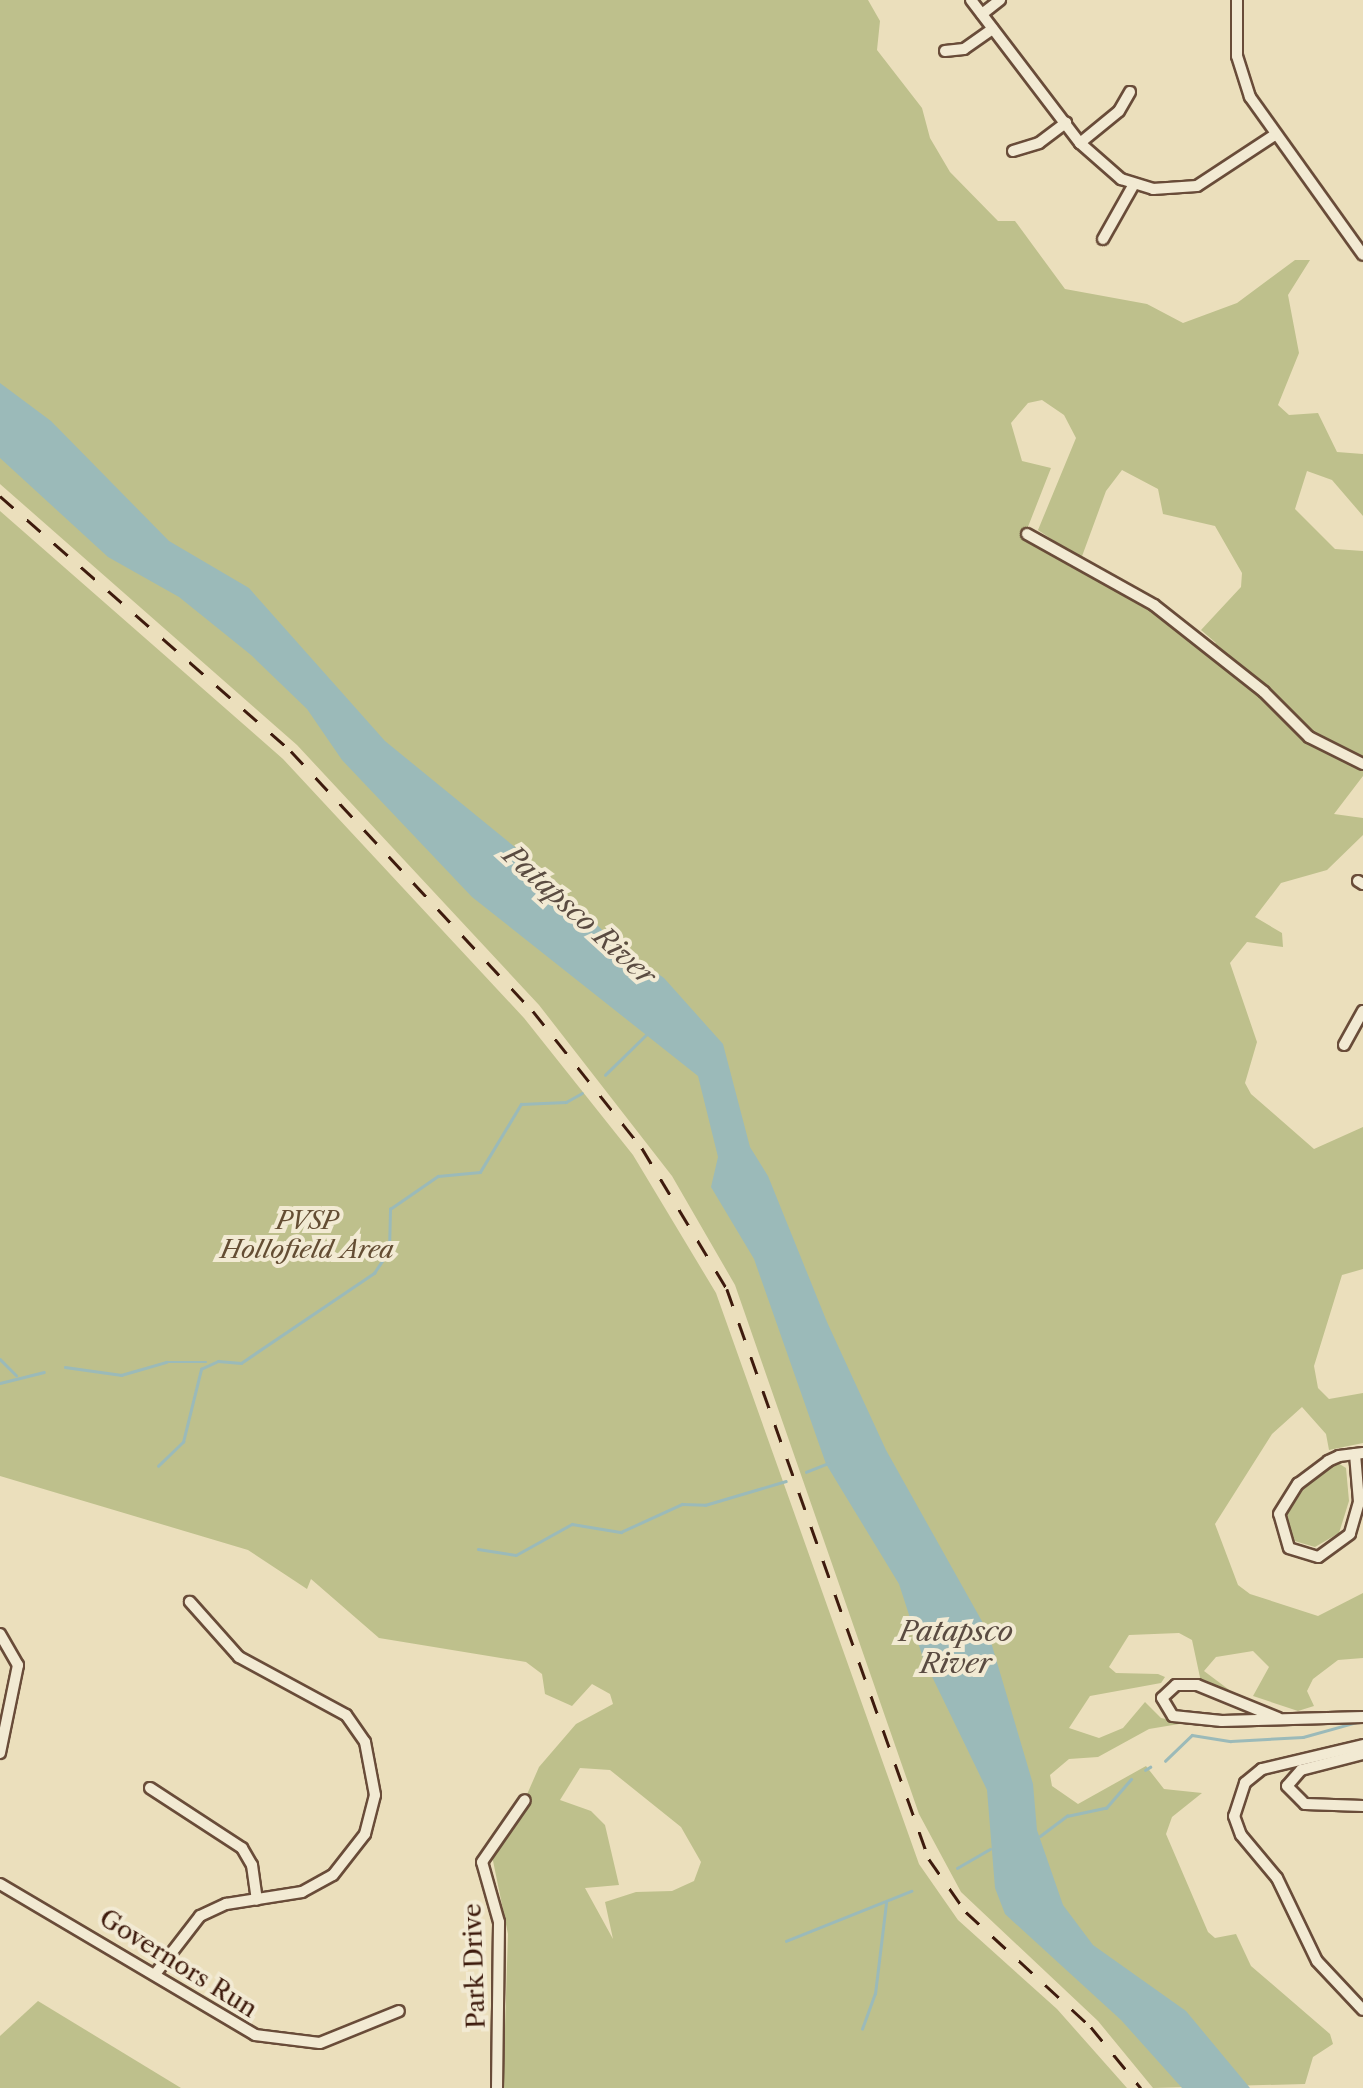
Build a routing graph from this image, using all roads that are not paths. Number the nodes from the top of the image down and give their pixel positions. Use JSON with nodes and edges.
{"nodes":[{"id":1,"x":970,"y":0,"type":"edge"},
{"id":2,"x":1000,"y":0,"type":"edge"},
{"id":3,"x":1237,"y":0,"type":"edge"},
{"id":4,"x":982,"y":14,"type":"junction"},
{"id":5,"x":993,"y":28,"type":"junction"},
{"id":6,"x":945,"y":51,"type":"dead end"},
{"id":7,"x":1130,"y":92,"type":"dead end"},
{"id":8,"x":1066,"y":124,"type":"junction"},
{"id":9,"x":1273,"y":136,"type":"junction"},
{"id":10,"x":1080,"y":143,"type":"junction"},
{"id":11,"x":1014,"y":150,"type":"dead end"},
{"id":12,"x":1134,"y":184,"type":"junction"},
{"id":13,"x":1104,"y":239,"type":"dead end"},
{"id":14,"x":1363,"y":255,"type":"edge"},
{"id":15,"x":1027,"y":534,"type":"dead end"},
{"id":16,"x":1363,"y":764,"type":"edge"},
{"id":17,"x":1363,"y":1010,"type":"edge"},
{"id":18,"x":1344,"y":1045,"type":"dead end"},
{"id":19,"x":1359,"y":1454,"type":"edge"},
{"id":20,"x":190,"y":1602,"type":"dead end"},
{"id":21,"x":0,"y":1634,"type":"edge"},
{"id":22,"x":1363,"y":1717,"type":"edge"},
{"id":23,"x":1278,"y":1718,"type":"junction"},
{"id":24,"x":1363,"y":1745,"type":"edge"},
{"id":25,"x":0,"y":1753,"type":"edge"},
{"id":26,"x":1363,"y":1754,"type":"edge"},
{"id":27,"x":150,"y":1788,"type":"dead end"},
{"id":28,"x":525,"y":1800,"type":"dead end"},
{"id":29,"x":1363,"y":1806,"type":"edge"},
{"id":30,"x":0,"y":1884,"type":"edge"},
{"id":31,"x":257,"y":1900,"type":"junction"},
{"id":32,"x":156,"y":1973,"type":"junction"},
{"id":33,"x":1363,"y":2010,"type":"edge"},
{"id":34,"x":399,"y":2011,"type":"dead end"},
{"id":35,"x":497,"y":2088,"type":"edge"}],
"edges":[{"from":1,"to":4,"type":"street"},
{"from":2,"to":4,"type":"street"},
{"from":3,"to":9,"type":"street"},
{"from":4,"to":5,"type":"street"},
{"from":5,"to":6,"type":"street"},
{"from":5,"to":8,"type":"street"},
{"from":7,"to":10,"type":"street"},
{"from":8,"to":10,"type":"street"},
{"from":8,"to":11,"type":"street"},
{"from":9,"to":12,"type":"street"},
{"from":9,"to":14,"type":"street"},
{"from":10,"to":12,"type":"street"},
{"from":12,"to":13,"type":"street"},
{"from":15,"to":16,"type":"street"},
{"from":17,"to":18,"type":"street"},
{"from":19,"to":19,"type":"street"},
{"from":20,"to":31,"type":"street"},
{"from":21,"to":25,"type":"street"},
{"from":22,"to":23,"type":"street"},
{"from":23,"to":23,"type":"street"},
{"from":24,"to":33,"type":"street"},
{"from":26,"to":29,"type":"street"},
{"from":27,"to":31,"type":"street"},
{"from":28,"to":35,"type":"street","name":"Park Drive"},
{"from":30,"to":32,"type":"street","name":"Governors Run"},
{"from":31,"to":32,"type":"street"},
{"from":32,"to":34,"type":"street","name":"Governors Run"}]}
